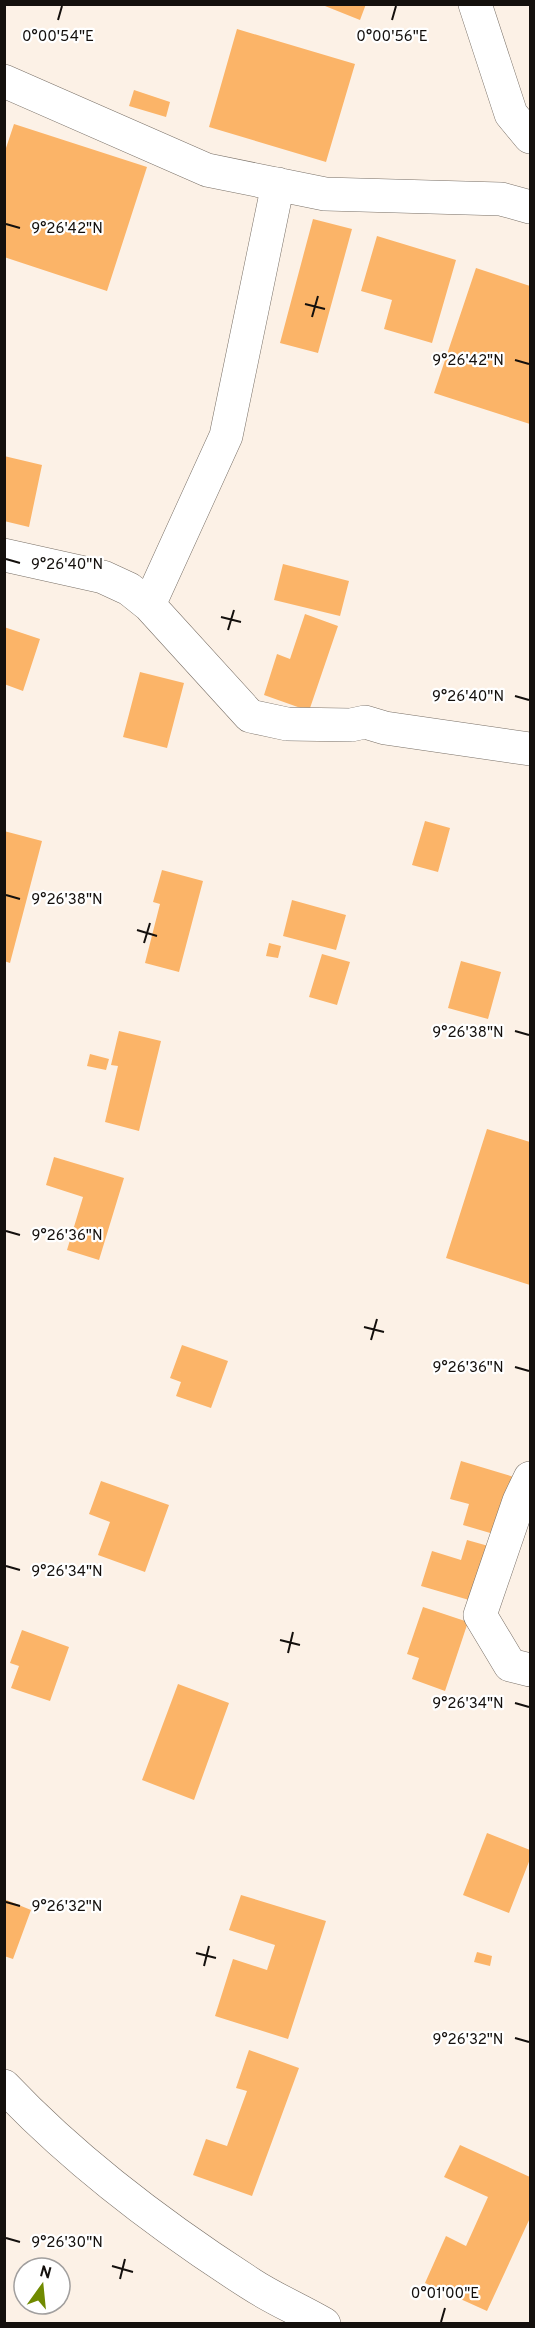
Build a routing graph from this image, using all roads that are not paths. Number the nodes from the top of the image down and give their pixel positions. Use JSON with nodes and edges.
{"nodes":[{"id":1,"x":475,"y":4,"type":"edge"},
{"id":2,"x":4,"y":81,"type":"edge"},
{"id":3,"x":531,"y":137,"type":"edge"},
{"id":4,"x":278,"y":184,"type":"junction"},
{"id":5,"x":531,"y":207,"type":"edge"},
{"id":6,"x":6,"y":556,"type":"edge"},
{"id":7,"x":149,"y":605,"type":"junction"},
{"id":8,"x":531,"y":749,"type":"edge"},
{"id":9,"x":531,"y":1478,"type":"edge"},
{"id":10,"x":531,"y":1670,"type":"edge"},
{"id":11,"x":4,"y":2086,"type":"edge"},
{"id":12,"x":324,"y":2324,"type":"edge"}],
"edges":[{"from":1,"to":3,"type":"street"},
{"from":2,"to":4,"type":"street"},
{"from":4,"to":5,"type":"street"},
{"from":4,"to":7,"type":"street"},
{"from":6,"to":7,"type":"street"},
{"from":7,"to":8,"type":"street"},
{"from":9,"to":10,"type":"street"},
{"from":11,"to":12,"type":"street"}]}
